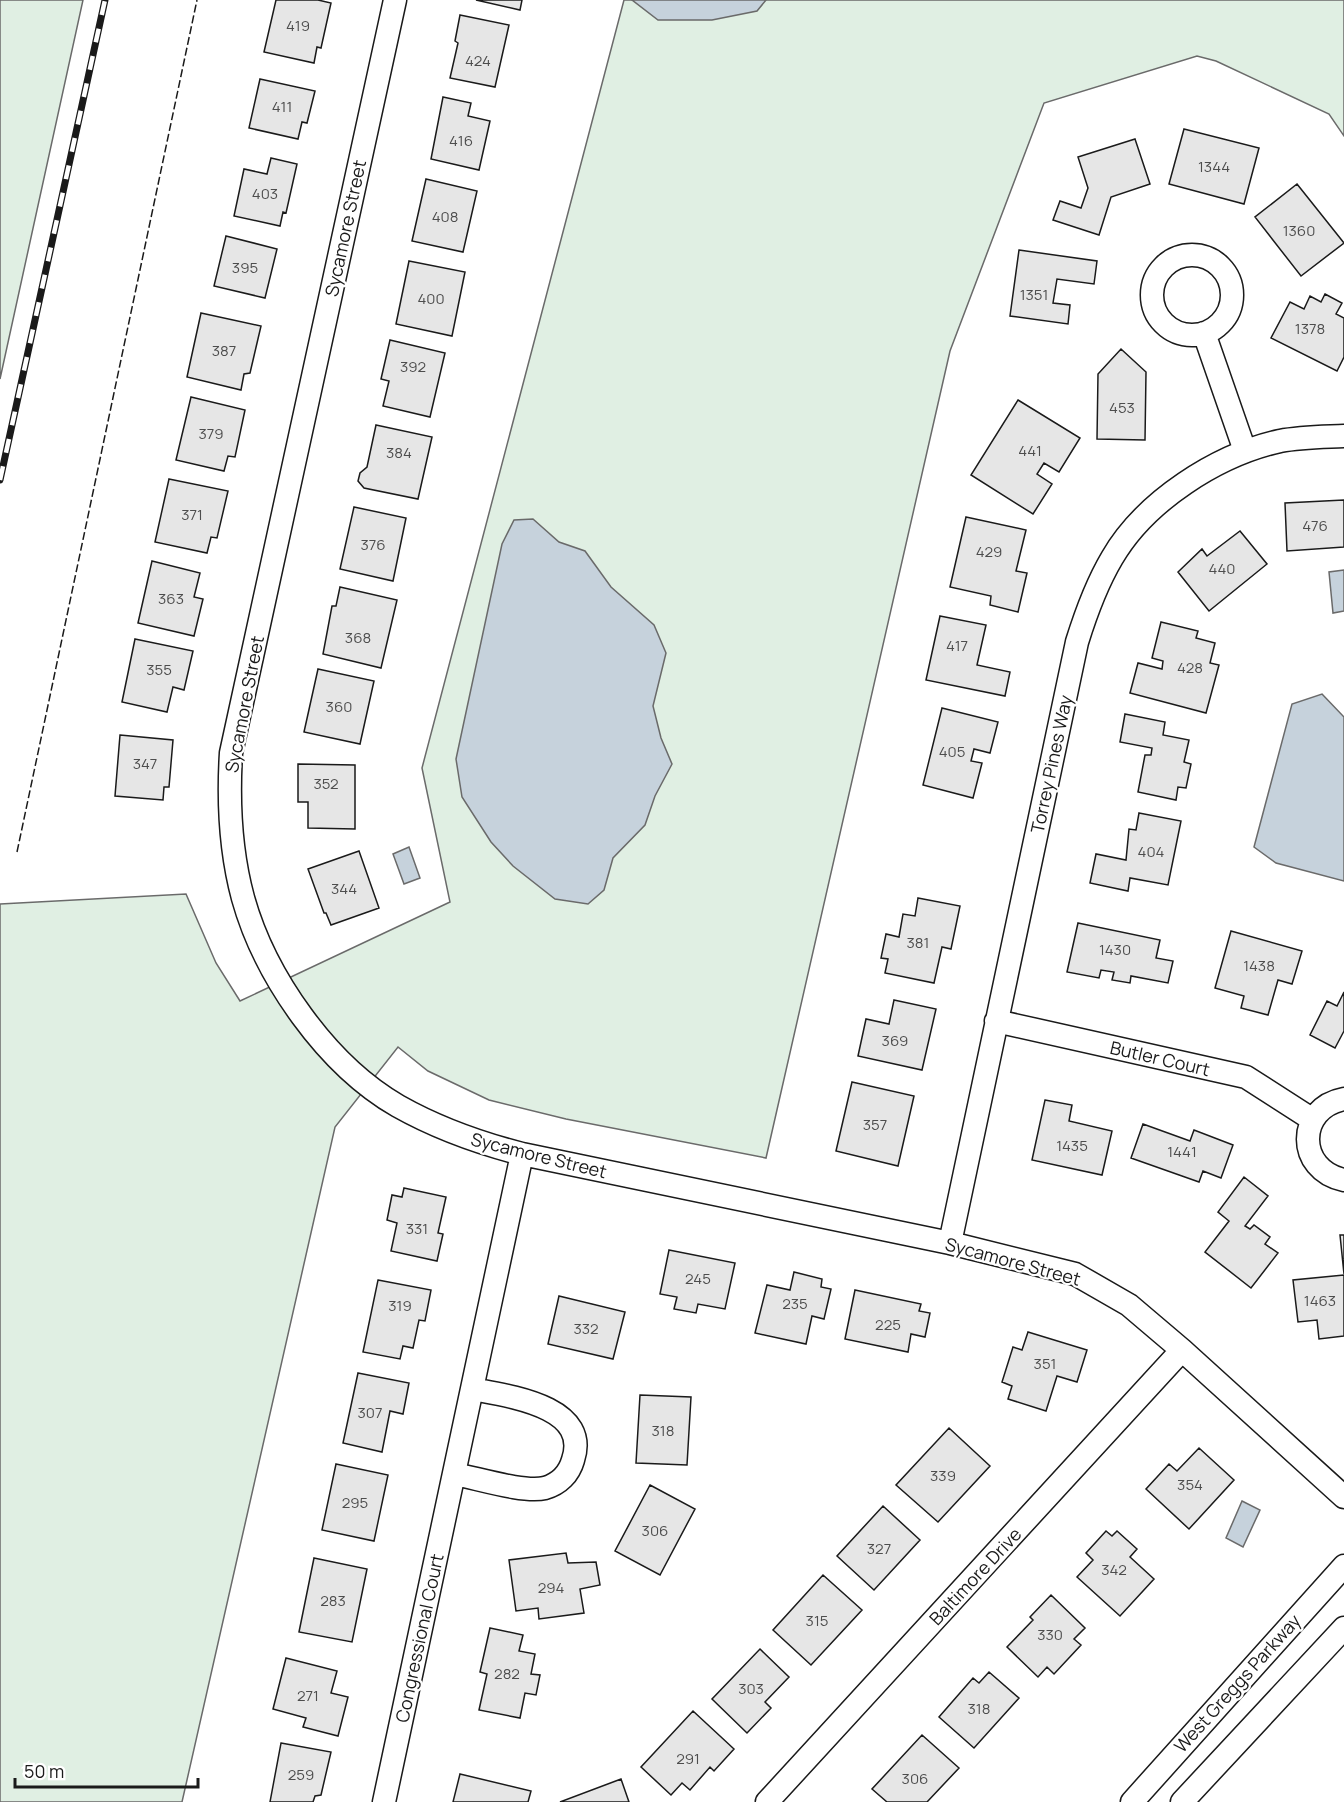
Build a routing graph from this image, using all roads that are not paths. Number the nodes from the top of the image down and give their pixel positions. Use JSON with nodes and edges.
{"nodes":[{"id":1,"x":395,"y":0,"type":"edge"},
{"id":2,"x":1204,"y":333,"type":"dead end"},
{"id":3,"x":1344,"y":436,"type":"edge"},
{"id":4,"x":1245,"y":451,"type":"junction"},
{"id":5,"x":996,"y":1022,"type":"junction"},
{"id":6,"x":1344,"y":1099,"type":"edge"},
{"id":7,"x":1313,"y":1120,"type":"junction"},
{"id":8,"x":522,"y":1154,"type":"junction"},
{"id":9,"x":1344,"y":1180,"type":"edge"},
{"id":10,"x":950,"y":1243,"type":"junction"},
{"id":11,"x":1182,"y":1350,"type":"junction"},
{"id":12,"x":472,"y":1389,"type":"junction"},
{"id":13,"x":454,"y":1474,"type":"junction"},
{"id":14,"x":1344,"y":1497,"type":"edge"},
{"id":15,"x":1344,"y":1566,"type":"edge"},
{"id":16,"x":1344,"y":1628,"type":"edge"},
{"id":17,"x":384,"y":1802,"type":"edge"},
{"id":18,"x":767,"y":1802,"type":"edge"},
{"id":19,"x":1132,"y":1802,"type":"edge"},
{"id":20,"x":1182,"y":1802,"type":"edge"}],
"edges":[{"from":1,"to":8,"type":"street","name":"Sycamore Street"},
{"from":2,"to":4,"type":"street"},
{"from":3,"to":4,"type":"street","name":"Torrey Pines Way"},
{"from":4,"to":5,"type":"street","name":"Torrey Pines Way"},
{"from":5,"to":7,"type":"street","name":"Butler Court"},
{"from":5,"to":10,"type":"street","name":"Torrey Pines Way"},
{"from":6,"to":7,"type":"street"},
{"from":7,"to":9,"type":"street"},
{"from":8,"to":10,"type":"street","name":"Sycamore Street"},
{"from":8,"to":12,"type":"street","name":"Congressional Court"},
{"from":10,"to":11,"type":"street","name":"Sycamore Street"},
{"from":11,"to":14,"type":"street","name":"Sycamore Street"},
{"from":11,"to":18,"type":"street","name":"Baltimore Drive"},
{"from":12,"to":13,"type":"street","name":"Congressional Court"},
{"from":12,"to":13,"type":"street"},
{"from":13,"to":17,"type":"street","name":"Congressional Court"},
{"from":15,"to":19,"type":"street","name":"West Greggs Parkway"},
{"from":16,"to":20,"type":"street"}]}
